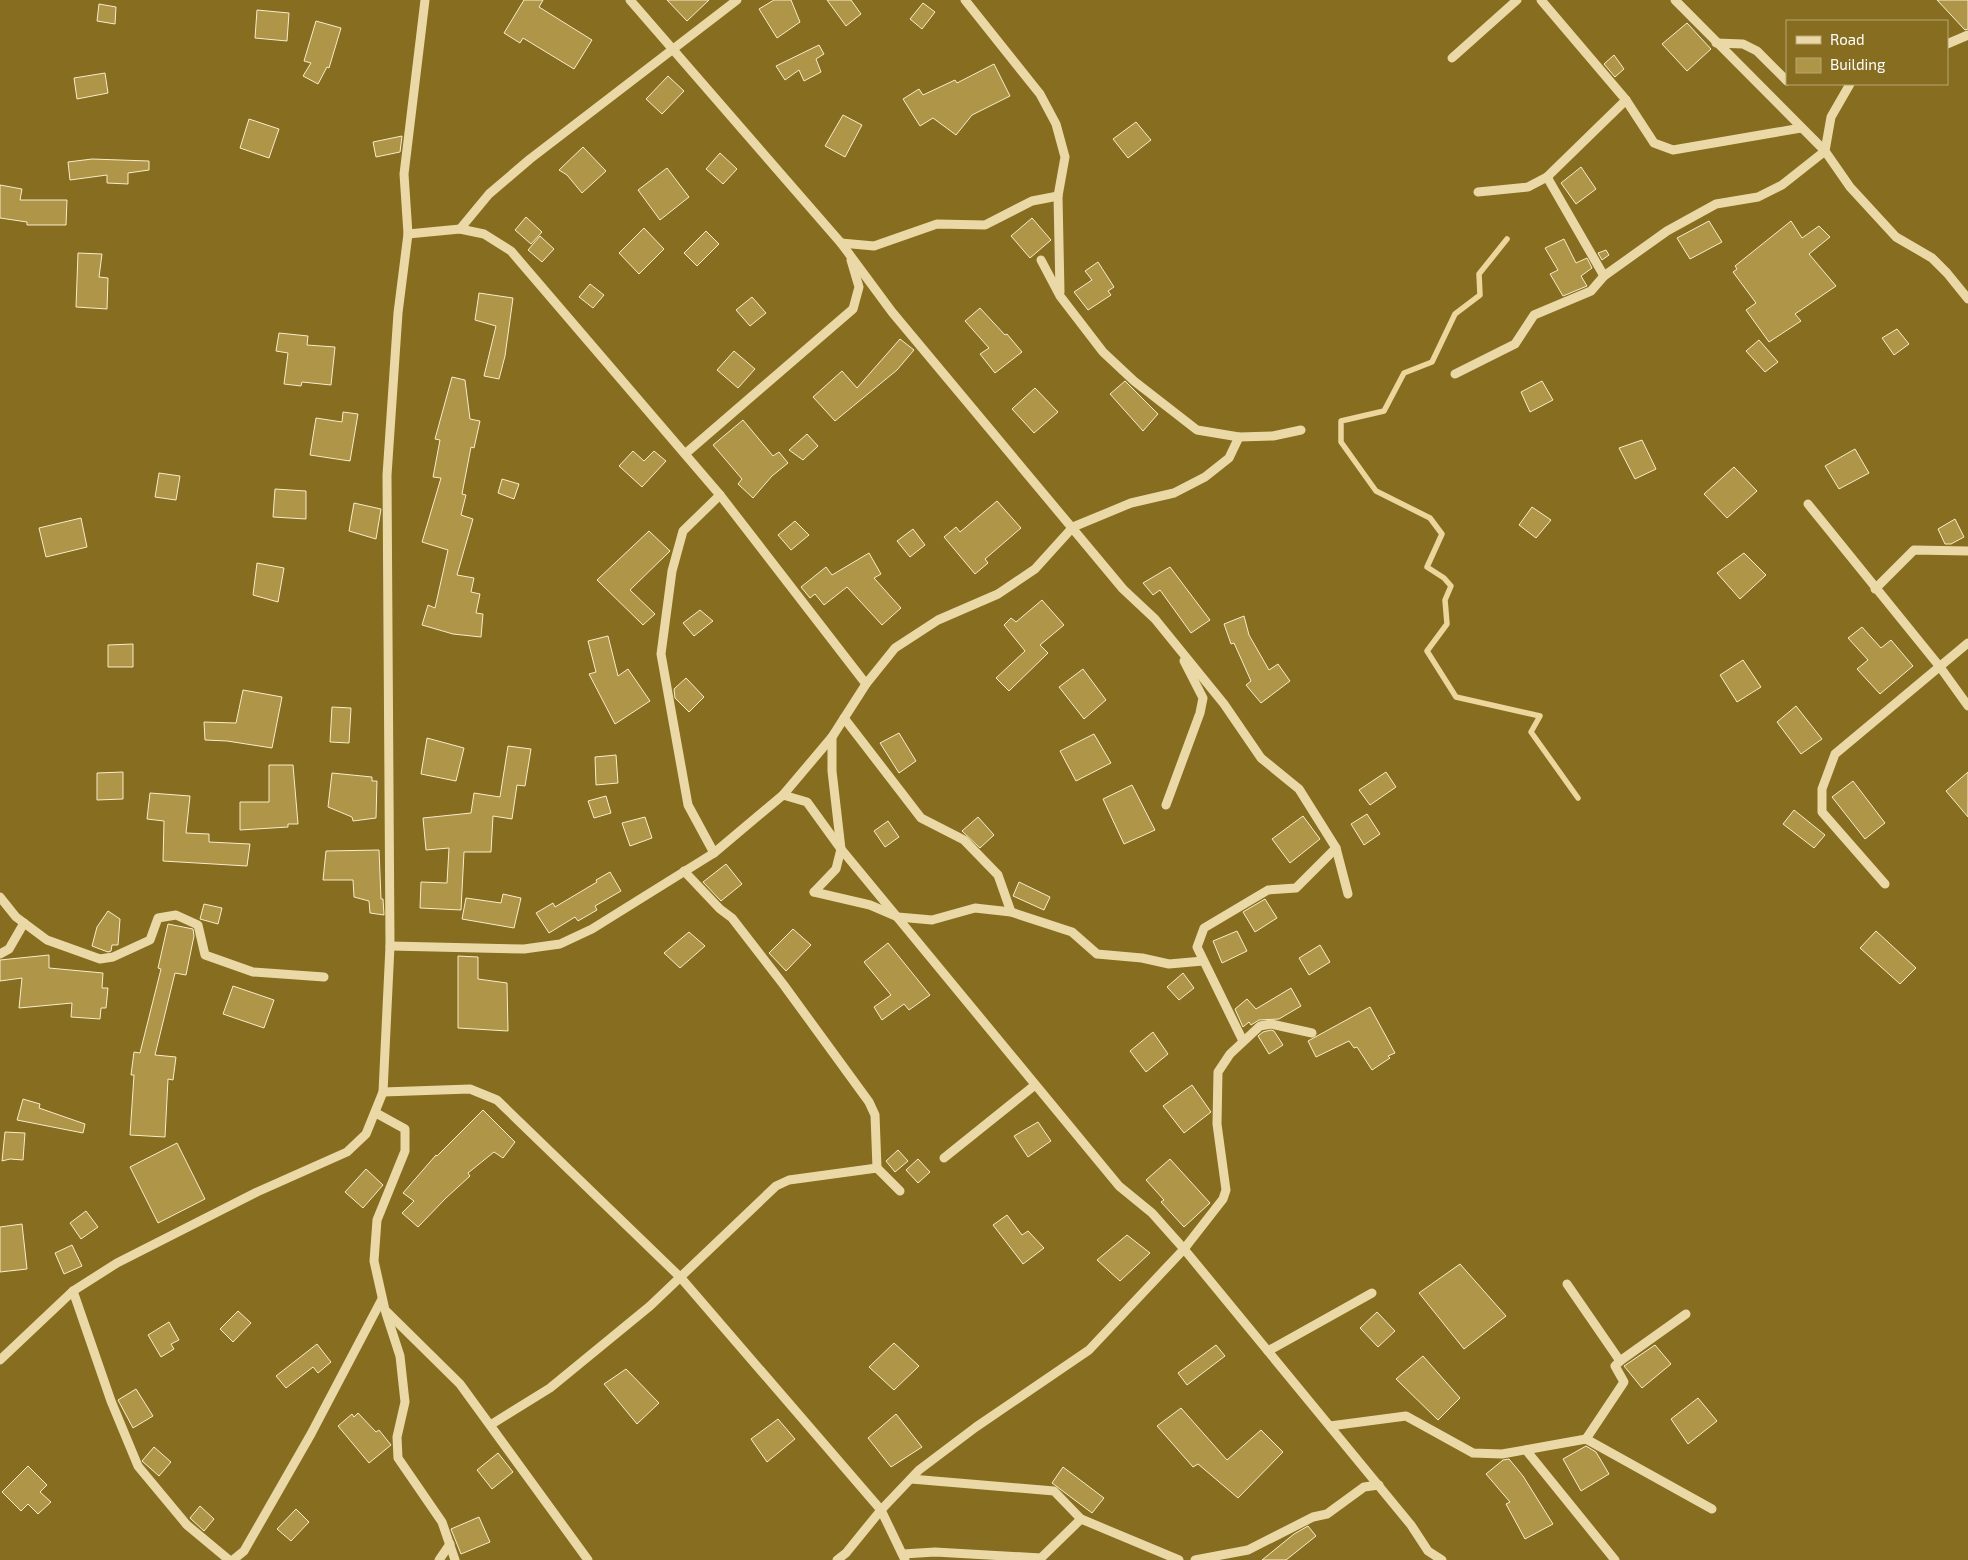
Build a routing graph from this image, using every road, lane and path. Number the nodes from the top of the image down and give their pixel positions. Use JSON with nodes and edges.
{"nodes":[{"id":1,"x":425,"y":0,"type":"edge"},
{"id":2,"x":630,"y":0,"type":"edge"},
{"id":3,"x":737,"y":0,"type":"edge"},
{"id":4,"x":965,"y":0,"type":"edge"},
{"id":5,"x":1517,"y":0,"type":"edge"},
{"id":6,"x":1541,"y":0,"type":"edge"},
{"id":7,"x":1675,"y":0,"type":"edge"},
{"id":8,"x":1968,"y":35,"type":"edge"},
{"id":9,"x":1716,"y":43,"type":"junction"},
{"id":10,"x":1948,"y":44,"type":"edge"},
{"id":11,"x":672,"y":48,"type":"junction"},
{"id":12,"x":1452,"y":58,"type":"dead end"},
{"id":13,"x":1786,"y":80,"type":"edge"},
{"id":14,"x":1849,"y":85,"type":"edge"},
{"id":15,"x":1626,"y":100,"type":"junction"},
{"id":16,"x":1801,"y":128,"type":"junction"},
{"id":17,"x":1825,"y":151,"type":"junction"},
{"id":18,"x":1547,"y":177,"type":"junction"},
{"id":19,"x":1478,"y":192,"type":"dead end"},
{"id":20,"x":1058,"y":196,"type":"junction"},
{"id":21,"x":460,"y":229,"type":"junction"},
{"id":22,"x":408,"y":234,"type":"junction"},
{"id":23,"x":841,"y":243,"type":"junction"},
{"id":24,"x":849,"y":253,"type":"junction"},
{"id":25,"x":1041,"y":260,"type":"dead end"},
{"id":26,"x":1604,"y":276,"type":"junction"},
{"id":27,"x":1060,"y":296,"type":"junction"},
{"id":28,"x":1968,"y":299,"type":"edge"},
{"id":29,"x":1455,"y":374,"type":"dead end"},
{"id":30,"x":1301,"y":430,"type":"dead end"},
{"id":31,"x":1239,"y":437,"type":"junction"},
{"id":32,"x":685,"y":454,"type":"junction"},
{"id":33,"x":720,"y":495,"type":"junction"},
{"id":34,"x":1808,"y":504,"type":"dead end"},
{"id":35,"x":1073,"y":527,"type":"junction"},
{"id":36,"x":1968,"y":551,"type":"edge"},
{"id":37,"x":1876,"y":589,"type":"junction"},
{"id":38,"x":1174,"y":643,"type":"junction"},
{"id":39,"x":1968,"y":643,"type":"edge"},
{"id":40,"x":1940,"y":667,"type":"junction"},
{"id":41,"x":866,"y":684,"type":"junction"},
{"id":42,"x":1968,"y":706,"type":"edge"},
{"id":43,"x":844,"y":718,"type":"junction"},
{"id":44,"x":832,"y":737,"type":"junction"},
{"id":45,"x":783,"y":795,"type":"junction"},
{"id":46,"x":1166,"y":805,"type":"dead end"},
{"id":47,"x":1336,"y":848,"type":"junction"},
{"id":48,"x":841,"y":849,"type":"junction"},
{"id":49,"x":714,"y":853,"type":"junction"},
{"id":50,"x":684,"y":871,"type":"junction"},
{"id":51,"x":1885,"y":884,"type":"dead end"},
{"id":52,"x":1348,"y":894,"type":"dead end"},
{"id":53,"x":0,"y":897,"type":"edge"},
{"id":54,"x":1011,"y":912,"type":"junction"},
{"id":55,"x":898,"y":917,"type":"junction"},
{"id":56,"x":24,"y":923,"type":"junction"},
{"id":57,"x":390,"y":946,"type":"junction"},
{"id":58,"x":0,"y":954,"type":"edge"},
{"id":59,"x":1203,"y":961,"type":"junction"},
{"id":60,"x":324,"y":977,"type":"dead end"},
{"id":61,"x":1312,"y":1033,"type":"dead end"},
{"id":62,"x":1243,"y":1041,"type":"junction"},
{"id":63,"x":1035,"y":1085,"type":"junction"},
{"id":64,"x":383,"y":1092,"type":"junction"},
{"id":65,"x":376,"y":1113,"type":"junction"},
{"id":66,"x":944,"y":1158,"type":"dead end"},
{"id":67,"x":877,"y":1168,"type":"junction"},
{"id":68,"x":900,"y":1191,"type":"dead end"},
{"id":69,"x":1184,"y":1249,"type":"junction"},
{"id":70,"x":681,"y":1278,"type":"junction"},
{"id":71,"x":1567,"y":1284,"type":"dead end"},
{"id":72,"x":73,"y":1291,"type":"junction"},
{"id":73,"x":1372,"y":1293,"type":"dead end"},
{"id":74,"x":382,"y":1299,"type":"junction"},
{"id":75,"x":385,"y":1310,"type":"junction"},
{"id":76,"x":1686,"y":1314,"type":"dead end"},
{"id":77,"x":1268,"y":1351,"type":"junction"},
{"id":78,"x":0,"y":1360,"type":"edge"},
{"id":79,"x":1620,"y":1361,"type":"junction"},
{"id":80,"x":492,"y":1424,"type":"junction"},
{"id":81,"x":1330,"y":1426,"type":"junction"},
{"id":82,"x":1586,"y":1440,"type":"junction"},
{"id":83,"x":1526,"y":1450,"type":"junction"},
{"id":84,"x":911,"y":1479,"type":"junction"},
{"id":85,"x":1379,"y":1485,"type":"junction"},
{"id":86,"x":1712,"y":1509,"type":"dead end"},
{"id":87,"x":881,"y":1510,"type":"junction"},
{"id":88,"x":1081,"y":1519,"type":"junction"},
{"id":89,"x":450,"y":1544,"type":"junction"},
{"id":90,"x":904,"y":1557,"type":"edge"},
{"id":91,"x":231,"y":1560,"type":"edge"},
{"id":92,"x":439,"y":1560,"type":"edge"},
{"id":93,"x":455,"y":1560,"type":"edge"},
{"id":94,"x":588,"y":1560,"type":"edge"},
{"id":95,"x":837,"y":1560,"type":"edge"},
{"id":96,"x":1179,"y":1560,"type":"edge"},
{"id":97,"x":1195,"y":1560,"type":"edge"},
{"id":98,"x":1442,"y":1560,"type":"edge"},
{"id":99,"x":1615,"y":1560,"type":"edge"}],
"edges":[{"from":1,"to":22,"type":"street"},
{"from":2,"to":11,"type":"street"},
{"from":3,"to":11,"type":"street"},
{"from":4,"to":20,"type":"street"},
{"from":5,"to":12,"type":"street"},
{"from":6,"to":15,"type":"street"},
{"from":7,"to":9,"type":"street"},
{"from":8,"to":10,"type":"street"},
{"from":9,"to":13,"type":"street"},
{"from":9,"to":16,"type":"street"},
{"from":11,"to":21,"type":"street"},
{"from":11,"to":23,"type":"street"},
{"from":14,"to":17,"type":"street"},
{"from":15,"to":16,"type":"street"},
{"from":15,"to":18,"type":"street"},
{"from":16,"to":17,"type":"street"},
{"from":17,"to":26,"type":"street"},
{"from":17,"to":28,"type":"street"},
{"from":18,"to":19,"type":"street"},
{"from":18,"to":26,"type":"street"},
{"from":20,"to":23,"type":"street"},
{"from":20,"to":27,"type":"street"},
{"from":21,"to":22,"type":"street"},
{"from":21,"to":32,"type":"street"},
{"from":22,"to":57,"type":"street"},
{"from":23,"to":24,"type":"street"},
{"from":24,"to":32,"type":"street"},
{"from":24,"to":35,"type":"street"},
{"from":25,"to":27,"type":"street"},
{"from":26,"to":29,"type":"street"},
{"from":27,"to":31,"type":"street"},
{"from":30,"to":31,"type":"street"},
{"from":31,"to":35,"type":"street"},
{"from":32,"to":33,"type":"street"},
{"from":33,"to":41,"type":"street"},
{"from":33,"to":49,"type":"street"},
{"from":34,"to":37,"type":"street"},
{"from":35,"to":38,"type":"street"},
{"from":35,"to":41,"type":"street"},
{"from":36,"to":37,"type":"street"},
{"from":37,"to":40,"type":"street"},
{"from":38,"to":46,"type":"street"},
{"from":38,"to":47,"type":"street"},
{"from":39,"to":40,"type":"street"},
{"from":40,"to":42,"type":"street"},
{"from":40,"to":51,"type":"street"},
{"from":41,"to":43,"type":"street"},
{"from":43,"to":44,"type":"street"},
{"from":43,"to":54,"type":"street"},
{"from":44,"to":45,"type":"street"},
{"from":44,"to":48,"type":"street"},
{"from":45,"to":48,"type":"street"},
{"from":45,"to":49,"type":"street"},
{"from":47,"to":52,"type":"street"},
{"from":47,"to":59,"type":"street"},
{"from":48,"to":55,"type":"street"},
{"from":48,"to":55,"type":"street"},
{"from":49,"to":50,"type":"street"},
{"from":50,"to":57,"type":"street"},
{"from":50,"to":67,"type":"street"},
{"from":53,"to":56,"type":"street"},
{"from":54,"to":55,"type":"street"},
{"from":54,"to":59,"type":"street"},
{"from":55,"to":63,"type":"street"},
{"from":56,"to":58,"type":"street"},
{"from":56,"to":60,"type":"street"},
{"from":57,"to":64,"type":"street"},
{"from":59,"to":62,"type":"street"},
{"from":61,"to":62,"type":"street"},
{"from":62,"to":69,"type":"street"},
{"from":63,"to":66,"type":"street"},
{"from":63,"to":69,"type":"street"},
{"from":64,"to":65,"type":"street"},
{"from":64,"to":70,"type":"street"},
{"from":65,"to":72,"type":"street"},
{"from":65,"to":74,"type":"street"},
{"from":67,"to":68,"type":"street"},
{"from":67,"to":70,"type":"street"},
{"from":69,"to":77,"type":"street"},
{"from":69,"to":84,"type":"street"},
{"from":70,"to":80,"type":"street"},
{"from":70,"to":87,"type":"street"},
{"from":71,"to":79,"type":"street"},
{"from":72,"to":78,"type":"street"},
{"from":72,"to":91,"type":"street"},
{"from":73,"to":77,"type":"street"},
{"from":74,"to":75,"type":"street"},
{"from":74,"to":91,"type":"street"},
{"from":75,"to":80,"type":"street"},
{"from":75,"to":89,"type":"street"},
{"from":76,"to":79,"type":"street"},
{"from":77,"to":81,"type":"street"},
{"from":79,"to":82,"type":"street"},
{"from":80,"to":94,"type":"street"},
{"from":81,"to":83,"type":"street"},
{"from":81,"to":85,"type":"street"},
{"from":82,"to":83,"type":"street"},
{"from":82,"to":86,"type":"street"},
{"from":83,"to":99,"type":"street"},
{"from":84,"to":87,"type":"street"},
{"from":84,"to":88,"type":"street"},
{"from":85,"to":97,"type":"street"},
{"from":85,"to":98,"type":"street"},
{"from":87,"to":90,"type":"street"},
{"from":87,"to":95,"type":"street"},
{"from":88,"to":90,"type":"street"},
{"from":88,"to":96,"type":"street"},
{"from":89,"to":92,"type":"street"},
{"from":89,"to":93,"type":"street"}]}
